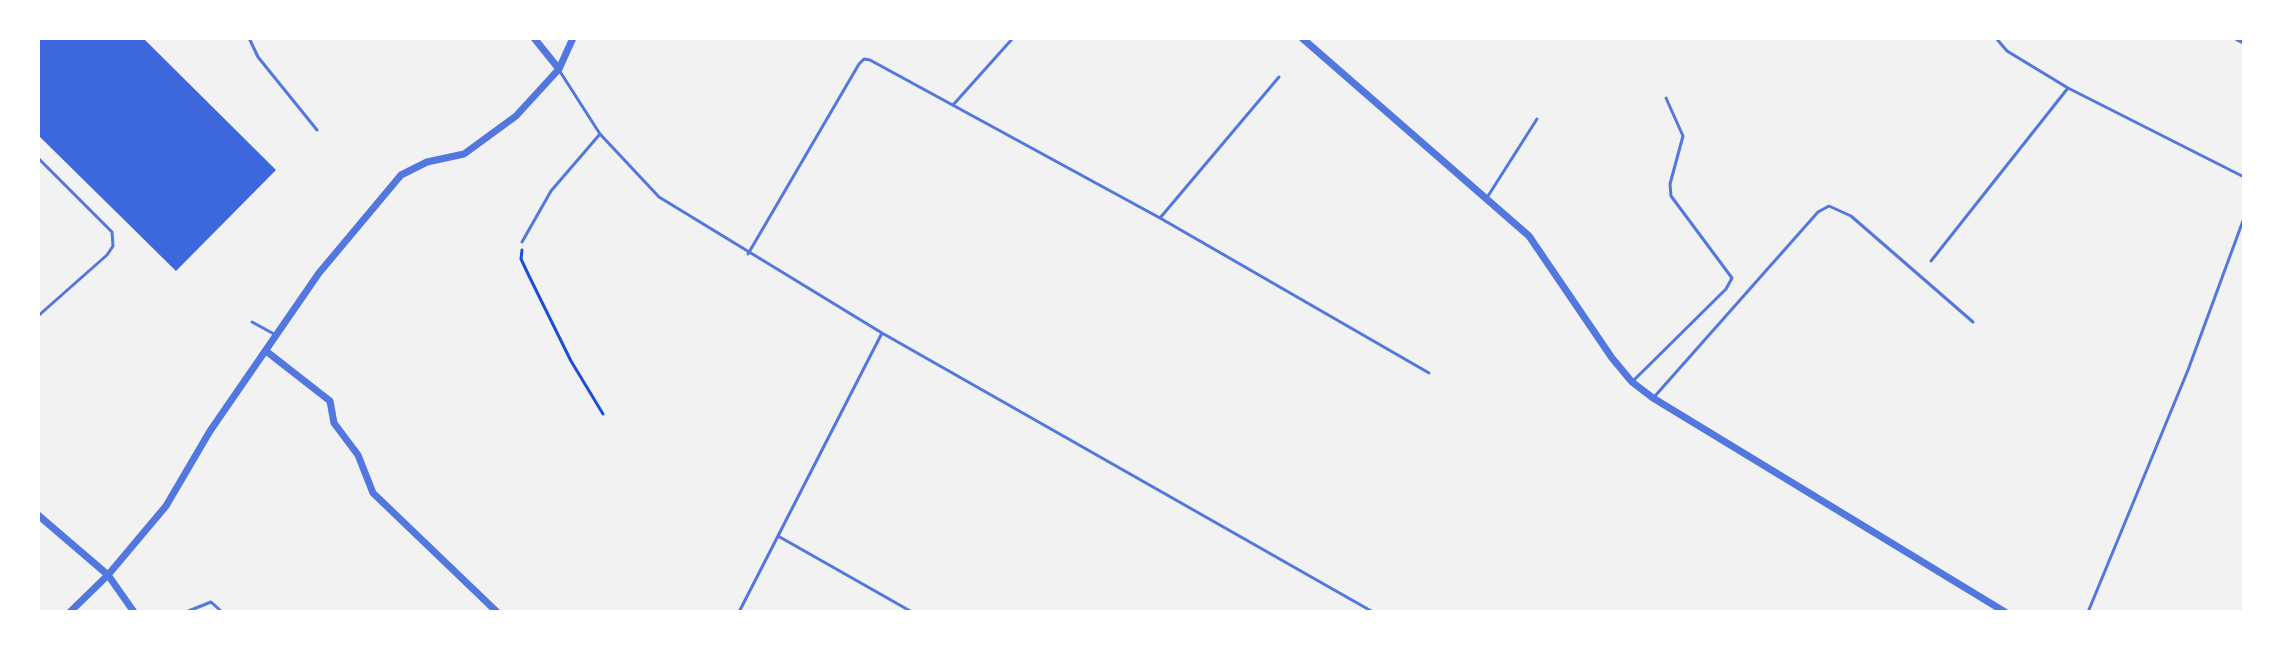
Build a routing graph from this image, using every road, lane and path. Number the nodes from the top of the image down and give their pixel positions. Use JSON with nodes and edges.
{"nodes":[{"id":1,"x":249,"y":38,"type":"edge"},
{"id":2,"x":534,"y":38,"type":"edge"},
{"id":3,"x":573,"y":38,"type":"edge"},
{"id":4,"x":1013,"y":38,"type":"edge"},
{"id":5,"x":1302,"y":38,"type":"edge"},
{"id":6,"x":1317,"y":38,"type":"edge"},
{"id":7,"x":1996,"y":38,"type":"edge"},
{"id":8,"x":2238,"y":38,"type":"edge"},
{"id":9,"x":2244,"y":41,"type":"edge"},
{"id":10,"x":1311,"y":46,"type":"junction"},
{"id":11,"x":559,"y":69,"type":"junction"},
{"id":12,"x":1279,"y":77,"type":"dead end"},
{"id":13,"x":2068,"y":88,"type":"junction"},
{"id":14,"x":1666,"y":98,"type":"dead end"},
{"id":15,"x":953,"y":105,"type":"junction"},
{"id":16,"x":1537,"y":119,"type":"dead end"},
{"id":17,"x":317,"y":130,"type":"dead end"},
{"id":18,"x":600,"y":134,"type":"junction"},
{"id":19,"x":38,"y":158,"type":"edge"},
{"id":20,"x":2244,"y":177,"type":"edge"},
{"id":21,"x":1488,"y":196,"type":"junction"},
{"id":22,"x":1160,"y":218,"type":"junction"},
{"id":23,"x":2244,"y":218,"type":"edge"},
{"id":24,"x":522,"y":242,"type":"joint"},
{"id":25,"x":748,"y":254,"type":"junction"},
{"id":26,"x":1931,"y":261,"type":"dead end"},
{"id":27,"x":38,"y":316,"type":"edge"},
{"id":28,"x":252,"y":322,"type":"dead end"},
{"id":29,"x":1973,"y":322,"type":"dead end"},
{"id":30,"x":882,"y":333,"type":"junction"},
{"id":31,"x":277,"y":336,"type":"junction"},
{"id":32,"x":266,"y":351,"type":"junction"},
{"id":33,"x":1429,"y":373,"type":"dead end"},
{"id":34,"x":1632,"y":382,"type":"junction"},
{"id":35,"x":1653,"y":398,"type":"junction"},
{"id":36,"x":603,"y":414,"type":"dead end"},
{"id":37,"x":38,"y":515,"type":"edge"},
{"id":38,"x":778,"y":536,"type":"junction"},
{"id":39,"x":108,"y":575,"type":"junction"},
{"id":40,"x":70,"y":612,"type":"edge"},
{"id":41,"x":136,"y":612,"type":"edge"},
{"id":42,"x":186,"y":612,"type":"edge"},
{"id":43,"x":222,"y":612,"type":"edge"},
{"id":44,"x":497,"y":612,"type":"edge"},
{"id":45,"x":739,"y":612,"type":"edge"},
{"id":46,"x":912,"y":612,"type":"edge"},
{"id":47,"x":1373,"y":612,"type":"edge"},
{"id":48,"x":2005,"y":612,"type":"edge"},
{"id":49,"x":2088,"y":612,"type":"edge"}],
"edges":[{"from":1,"to":17,"type":"lane"},
{"from":2,"to":11,"type":"street"},
{"from":3,"to":11,"type":"street"},
{"from":4,"to":15,"type":"lane"},
{"from":5,"to":10,"type":"street"},
{"from":6,"to":10,"type":"lane"},
{"from":7,"to":13,"type":"lane"},
{"from":8,"to":9,"type":"street"},
{"from":10,"to":21,"type":"street"},
{"from":11,"to":18,"type":"lane"},
{"from":11,"to":31,"type":"street"},
{"from":12,"to":22,"type":"lane"},
{"from":13,"to":20,"type":"lane"},
{"from":13,"to":26,"type":"lane"},
{"from":14,"to":34,"type":"lane"},
{"from":15,"to":22,"type":"lane"},
{"from":15,"to":25,"type":"lane"},
{"from":16,"to":21,"type":"lane"},
{"from":18,"to":24,"type":"lane"},
{"from":18,"to":25,"type":"lane"},
{"from":19,"to":27,"type":"lane"},
{"from":21,"to":34,"type":"street"},
{"from":22,"to":33,"type":"lane"},
{"from":23,"to":49,"type":"lane"},
{"from":24,"to":36,"type":"path"},
{"from":25,"to":30,"type":"lane"},
{"from":28,"to":31,"type":"lane"},
{"from":29,"to":35,"type":"lane"},
{"from":30,"to":38,"type":"lane"},
{"from":30,"to":47,"type":"lane"},
{"from":31,"to":32,"type":"street"},
{"from":32,"to":39,"type":"street"},
{"from":32,"to":44,"type":"street"},
{"from":34,"to":35,"type":"street"},
{"from":35,"to":48,"type":"street"},
{"from":37,"to":39,"type":"street"},
{"from":38,"to":45,"type":"lane"},
{"from":38,"to":46,"type":"lane"},
{"from":39,"to":40,"type":"street"},
{"from":39,"to":41,"type":"street"},
{"from":42,"to":43,"type":"lane"}]}
